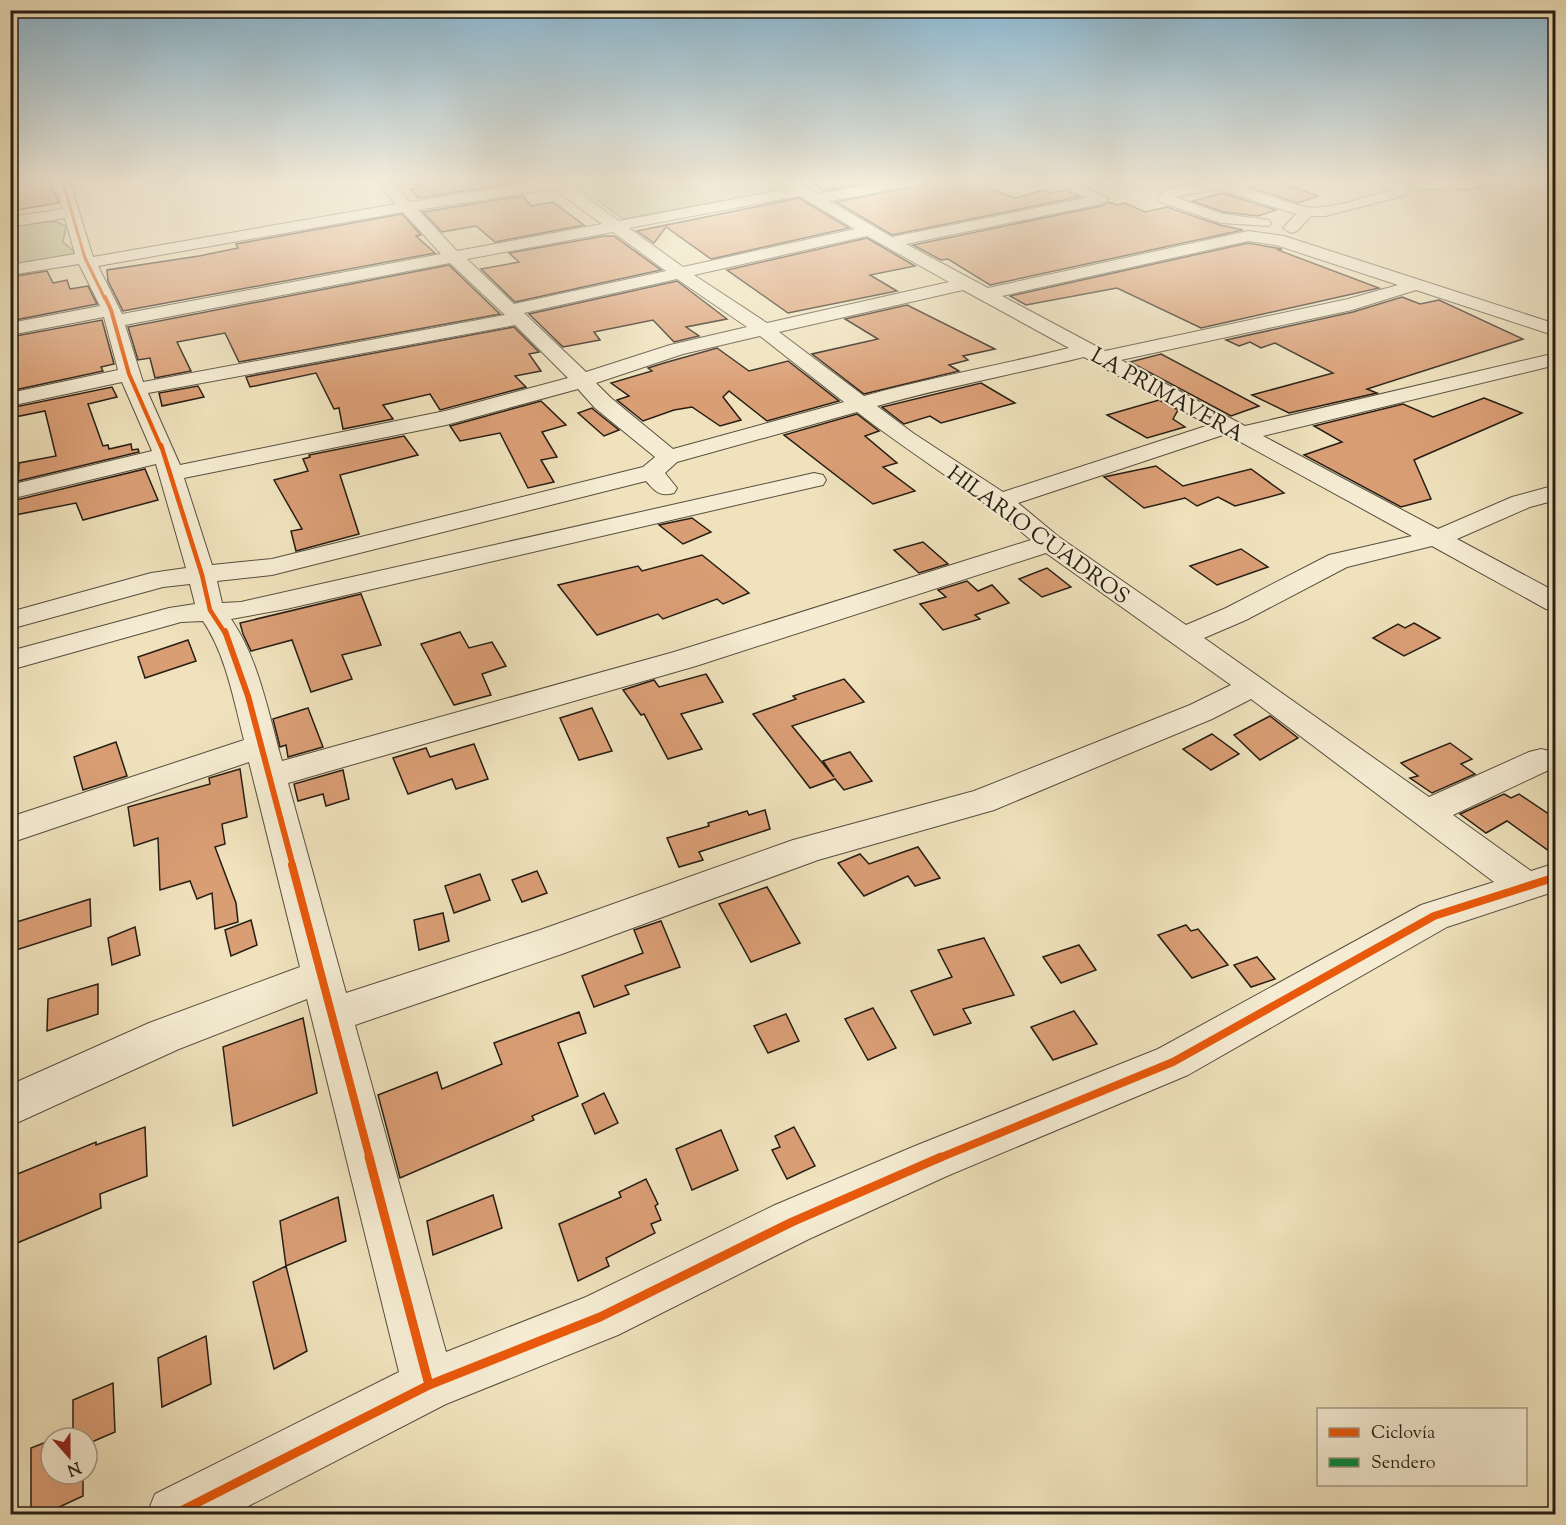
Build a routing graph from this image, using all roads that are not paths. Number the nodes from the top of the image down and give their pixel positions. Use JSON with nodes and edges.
{"nodes":[{"id":1,"x":83,"y":251,"type":"edge"},
{"id":2,"x":144,"y":251,"type":"edge"},
{"id":3,"x":449,"y":251,"type":"edge"},
{"id":4,"x":484,"y":251,"type":"edge"},
{"id":5,"x":651,"y":251,"type":"edge"},
{"id":6,"x":774,"y":251,"type":"edge"},
{"id":7,"x":908,"y":251,"type":"edge"},
{"id":8,"x":1180,"y":251,"type":"edge"},
{"id":9,"x":1312,"y":251,"type":"edge"},
{"id":10,"x":455,"y":257,"type":"junction"},
{"id":11,"x":86,"y":261,"type":"junction"},
{"id":12,"x":10,"y":270,"type":"edge"},
{"id":13,"x":680,"y":271,"type":"junction"},
{"id":14,"x":968,"y":284,"type":"junction"},
{"id":15,"x":1415,"y":285,"type":"junction"},
{"id":16,"x":987,"y":294,"type":"junction"},
{"id":17,"x":516,"y":314,"type":"junction"},
{"id":18,"x":113,"y":315,"type":"junction"},
{"id":19,"x":10,"y":329,"type":"edge"},
{"id":20,"x":763,"y":329,"type":"junction"},
{"id":21,"x":1556,"y":330,"type":"edge"},
{"id":22,"x":1094,"y":354,"type":"junction"},
{"id":23,"x":1556,"y":359,"type":"edge"},
{"id":24,"x":582,"y":381,"type":"junction"},
{"id":25,"x":133,"y":382,"type":"junction"},
{"id":26,"x":10,"y":400,"type":"edge"},
{"id":27,"x":858,"y":403,"type":"junction"},
{"id":28,"x":1234,"y":430,"type":"junction"},
{"id":29,"x":660,"y":464,"type":"junction"},
{"id":30,"x":167,"y":465,"type":"junction"},
{"id":31,"x":814,"y":480,"type":"dead end"},
{"id":32,"x":10,"y":492,"type":"edge"},
{"id":33,"x":1556,"y":492,"type":"edge"},
{"id":34,"x":1000,"y":501,"type":"junction"},
{"id":35,"x":677,"y":510,"type":"junction"},
{"id":36,"x":1433,"y":538,"type":"junction"},
{"id":37,"x":1050,"y":543,"type":"junction"},
{"id":38,"x":202,"y":575,"type":"junction"},
{"id":39,"x":1556,"y":603,"type":"edge"},
{"id":40,"x":210,"y":610,"type":"junction"},
{"id":41,"x":10,"y":621,"type":"edge"},
{"id":42,"x":1181,"y":637,"type":"junction"},
{"id":43,"x":10,"y":661,"type":"edge"},
{"id":44,"x":1251,"y":687,"type":"junction"},
{"id":45,"x":1541,"y":760,"type":"dead end"},
{"id":46,"x":267,"y":761,"type":"junction"},
{"id":47,"x":1425,"y":813,"type":"junction"},
{"id":48,"x":10,"y":830,"type":"edge"},
{"id":49,"x":1541,"y":882,"type":"edge"},
{"id":50,"x":322,"y":976,"type":"junction"},
{"id":51,"x":333,"y":1015,"type":"junction"},
{"id":52,"x":10,"y":1106,"type":"edge"},
{"id":53,"x":429,"y":1384,"type":"junction"},
{"id":54,"x":175,"y":1515,"type":"edge"}],
"edges":[{"from":1,"to":11,"type":"street"},
{"from":2,"to":11,"type":"street"},
{"from":3,"to":10,"type":"street"},
{"from":4,"to":10,"type":"street"},
{"from":5,"to":13,"type":"street","name":"HILARIO CUADROS"},
{"from":6,"to":13,"type":"street"},
{"from":7,"to":14,"type":"street","name":"LA PRIMAVERA"},
{"from":8,"to":16,"type":"street"},
{"from":9,"to":15,"type":"street"},
{"from":10,"to":17,"type":"street"},
{"from":10,"to":18,"type":"street"},
{"from":11,"to":12,"type":"street"},
{"from":11,"to":18,"type":"street"},
{"from":13,"to":17,"type":"street"},
{"from":13,"to":20,"type":"street","name":"HILARIO CUADROS"},
{"from":14,"to":16,"type":"street","name":"LA PRIMAVERA"},
{"from":14,"to":20,"type":"street"},
{"from":15,"to":21,"type":"street"},
{"from":15,"to":22,"type":"street"},
{"from":16,"to":22,"type":"street","name":"LA PRIMAVERA"},
{"from":17,"to":24,"type":"street"},
{"from":17,"to":25,"type":"street"},
{"from":18,"to":19,"type":"street"},
{"from":18,"to":25,"type":"street"},
{"from":20,"to":24,"type":"street"},
{"from":20,"to":27,"type":"street","name":"HILARIO CUADROS"},
{"from":22,"to":27,"type":"street"},
{"from":22,"to":28,"type":"street","name":"LA PRIMAVERA"},
{"from":23,"to":28,"type":"street"},
{"from":24,"to":29,"type":"street"},
{"from":24,"to":30,"type":"street"},
{"from":25,"to":26,"type":"street"},
{"from":25,"to":30,"type":"street"},
{"from":27,"to":29,"type":"street"},
{"from":27,"to":34,"type":"street","name":"HILARIO CUADROS"},
{"from":28,"to":34,"type":"street"},
{"from":28,"to":36,"type":"street","name":"LA PRIMAVERA"},
{"from":29,"to":35,"type":"street"},
{"from":29,"to":38,"type":"street"},
{"from":30,"to":32,"type":"street"},
{"from":30,"to":38,"type":"street"},
{"from":31,"to":35,"type":"street"},
{"from":33,"to":36,"type":"street"},
{"from":34,"to":37,"type":"street","name":"HILARIO CUADROS"},
{"from":35,"to":40,"type":"street"},
{"from":36,"to":39,"type":"street","name":"LA PRIMAVERA"},
{"from":36,"to":42,"type":"street"},
{"from":37,"to":42,"type":"street","name":"HILARIO CUADROS"},
{"from":37,"to":46,"type":"street"},
{"from":38,"to":40,"type":"street"},
{"from":38,"to":41,"type":"street"},
{"from":40,"to":43,"type":"street"},
{"from":40,"to":46,"type":"street"},
{"from":42,"to":44,"type":"street","name":"HILARIO CUADROS"},
{"from":44,"to":47,"type":"street","name":"HILARIO CUADROS"},
{"from":44,"to":51,"type":"street"},
{"from":45,"to":47,"type":"street"},
{"from":46,"to":48,"type":"street"},
{"from":46,"to":50,"type":"street"},
{"from":47,"to":49,"type":"street","name":"HILARIO CUADROS"},
{"from":49,"to":53,"type":"street"},
{"from":50,"to":51,"type":"street"},
{"from":50,"to":52,"type":"street"},
{"from":51,"to":53,"type":"street"},
{"from":53,"to":54,"type":"street"}]}
